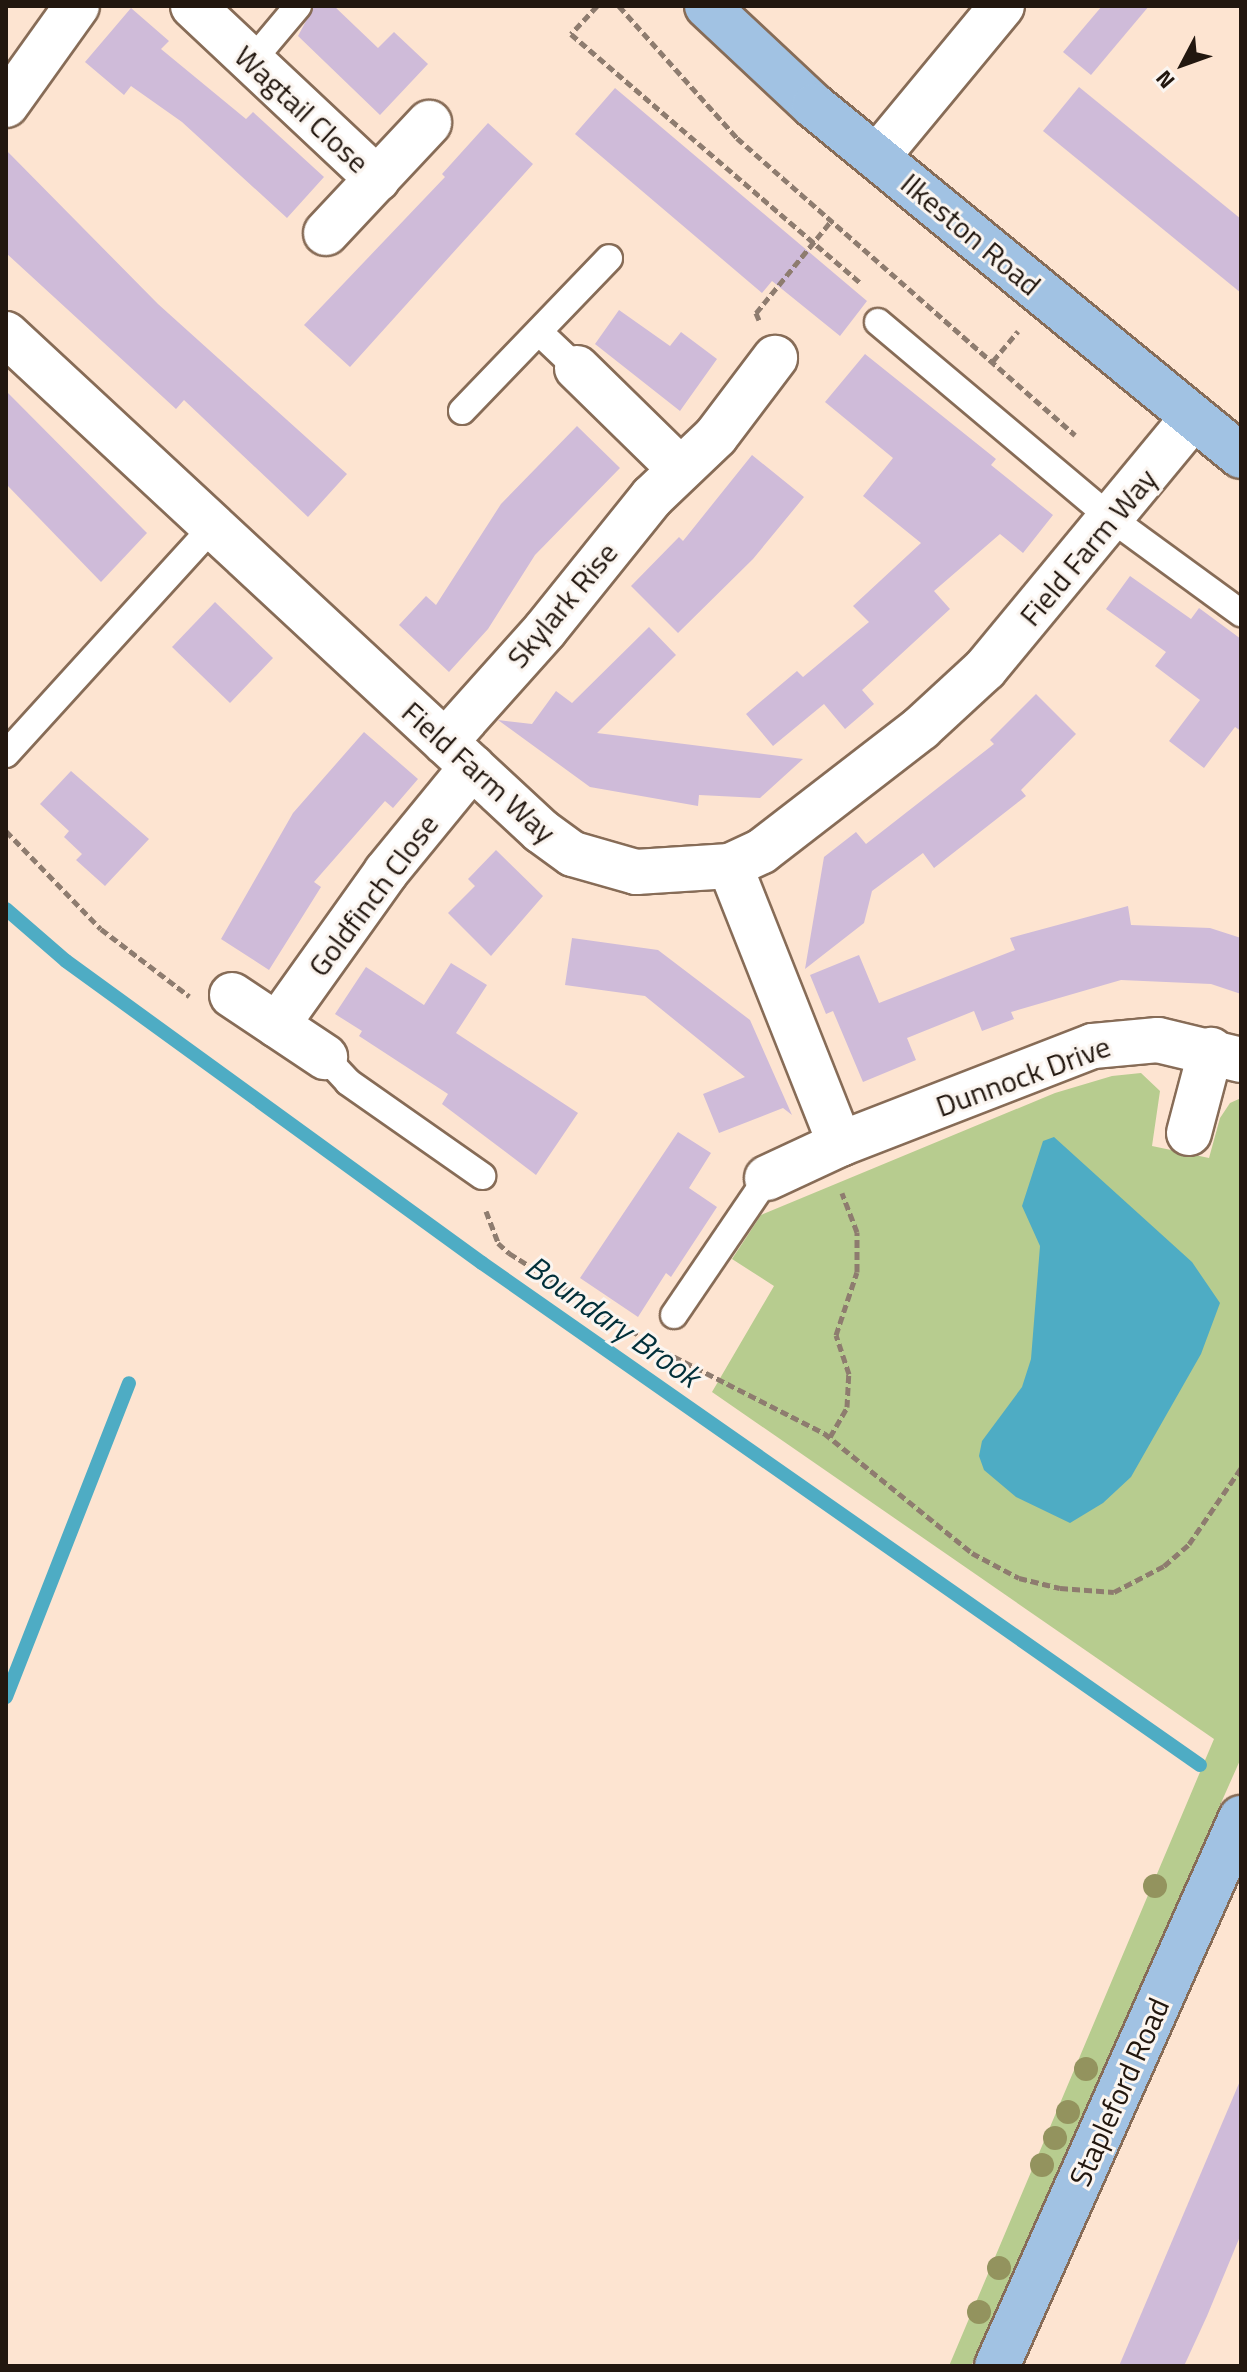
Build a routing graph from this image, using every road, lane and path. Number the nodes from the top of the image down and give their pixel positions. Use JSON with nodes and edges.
{"nodes":[{"id":1,"x":77,"y":6,"type":"edge"},
{"id":2,"x":193,"y":6,"type":"edge"},
{"id":3,"x":298,"y":6,"type":"edge"},
{"id":4,"x":597,"y":6,"type":"edge"},
{"id":5,"x":619,"y":6,"type":"edge"},
{"id":6,"x":707,"y":6,"type":"edge"},
{"id":7,"x":1002,"y":6,"type":"edge"},
{"id":8,"x":251,"y":62,"type":"junction"},
{"id":9,"x":6,"y":105,"type":"edge"},
{"id":10,"x":429,"y":123,"type":"dead end"},
{"id":11,"x":877,"y":157,"type":"junction"},
{"id":12,"x":377,"y":179,"type":"junction"},
{"id":13,"x":831,"y":221,"type":"junction"},
{"id":14,"x":326,"y":233,"type":"dead end"},
{"id":15,"x":813,"y":243,"type":"junction"},
{"id":16,"x":609,"y":258,"type":"dead end"},
{"id":17,"x":860,"y":283,"type":"dead end"},
{"id":18,"x":878,"y":322,"type":"dead end"},
{"id":19,"x":539,"y":332,"type":"junction"},
{"id":20,"x":6,"y":334,"type":"edge"},
{"id":21,"x":775,"y":358,"type":"joint"},
{"id":22,"x":577,"y":368,"type":"joint"},
{"id":23,"x":462,"y":411,"type":"dead end"},
{"id":24,"x":1192,"y":419,"type":"junction"},
{"id":25,"x":1079,"y":439,"type":"dead end"},
{"id":26,"x":1241,"y":456,"type":"edge"},
{"id":27,"x":680,"y":469,"type":"junction"},
{"id":28,"x":1112,"y":519,"type":"junction"},
{"id":29,"x":212,"y":528,"type":"junction"},
{"id":30,"x":1241,"y":613,"type":"edge"},
{"id":31,"x":6,"y":754,"type":"edge"},
{"id":32,"x":458,"y":754,"type":"junction"},
{"id":33,"x":6,"y":831,"type":"edge"},
{"id":34,"x":730,"y":866,"type":"junction"},
{"id":35,"x":216,"y":999,"type":"joint"},
{"id":36,"x":277,"y":1025,"type":"junction"},
{"id":37,"x":1226,"y":1055,"type":"edge"},
{"id":38,"x":325,"y":1057,"type":"joint"},
{"id":39,"x":1189,"y":1133,"type":"dead end"},
{"id":40,"x":833,"y":1148,"type":"junction"},
{"id":41,"x":767,"y":1178,"type":"joint"},
{"id":42,"x":483,"y":1188,"type":"joint"},
{"id":43,"x":674,"y":1315,"type":"dead end"},
{"id":44,"x":830,"y":1437,"type":"junction"},
{"id":45,"x":1241,"y":1468,"type":"edge"},
{"id":46,"x":1241,"y":1818,"type":"edge"},
{"id":47,"x":997,"y":2366,"type":"edge"}],
"edges":[{"from":1,"to":9,"type":"street"},
{"from":2,"to":8,"type":"street","name":"Wagtail Close"},
{"from":3,"to":8,"type":"lane"},
{"from":4,"to":15,"type":"path"},
{"from":5,"to":13,"type":"path"},
{"from":6,"to":11,"type":"main road","name":"Ilkeston Road"},
{"from":7,"to":11,"type":"street"},
{"from":8,"to":12,"type":"street","name":"Wagtail Close"},
{"from":10,"to":12,"type":"street","name":"Wagtail Close"},
{"from":11,"to":24,"type":"main road","name":"Ilkeston Road"},
{"from":12,"to":14,"type":"street","name":"Wagtail Close"},
{"from":13,"to":15,"type":"path"},
{"from":13,"to":25,"type":"path"},
{"from":15,"to":17,"type":"path"},
{"from":15,"to":21,"type":"path"},
{"from":16,"to":19,"type":"lane"},
{"from":18,"to":28,"type":"lane"},
{"from":19,"to":22,"type":"lane"},
{"from":19,"to":23,"type":"lane"},
{"from":20,"to":29,"type":"street","name":"Field Farm Way"},
{"from":21,"to":27,"type":"street","name":"Skylark Rise"},
{"from":22,"to":27,"type":"street"},
{"from":24,"to":26,"type":"main road","name":"Ilkeston Road"},
{"from":24,"to":28,"type":"street","name":"Field Farm Way"},
{"from":27,"to":32,"type":"street","name":"Skylark Rise"},
{"from":28,"to":30,"type":"lane"},
{"from":28,"to":34,"type":"street","name":"Field Farm Way"},
{"from":29,"to":31,"type":"lane"},
{"from":29,"to":32,"type":"street","name":"Field Farm Way"},
{"from":32,"to":34,"type":"street","name":"Field Farm Way"},
{"from":32,"to":36,"type":"street","name":"Goldfinch Close"},
{"from":33,"to":35,"type":"path"},
{"from":34,"to":40,"type":"street"},
{"from":35,"to":36,"type":"street"},
{"from":36,"to":38,"type":"street"},
{"from":37,"to":39,"type":"street","name":"Dunnock Drive"},
{"from":37,"to":40,"type":"street","name":"Dunnock Drive"},
{"from":38,"to":42,"type":"lane"},
{"from":40,"to":41,"type":"street","name":"Dunnock Drive"},
{"from":40,"to":44,"type":"path"},
{"from":41,"to":43,"type":"lane"},
{"from":42,"to":44,"type":"path"},
{"from":44,"to":45,"type":"path"},
{"from":46,"to":47,"type":"main road","name":"Stapleford Road"}]}
